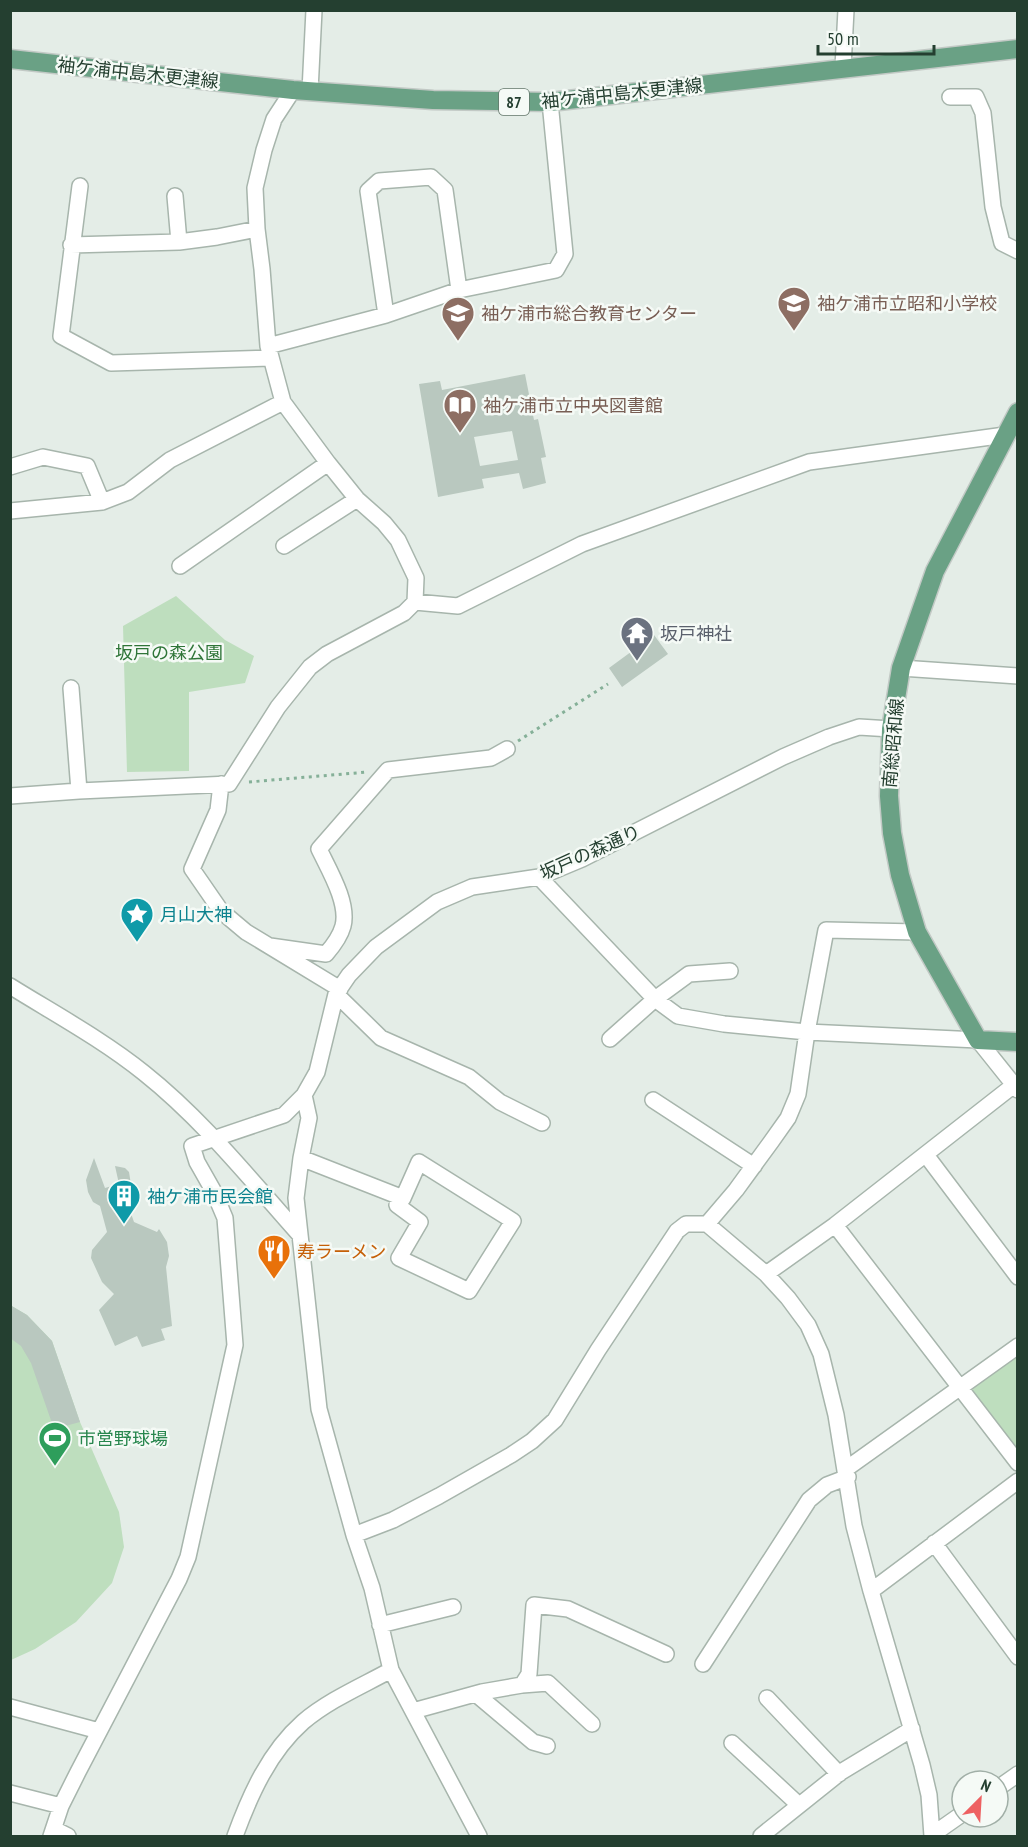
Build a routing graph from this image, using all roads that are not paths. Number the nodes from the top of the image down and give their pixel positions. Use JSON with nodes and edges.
{"nodes":[{"id":1,"x":314,"y":10,"type":"edge"},
{"id":2,"x":846,"y":10,"type":"edge"},
{"id":3,"x":1017,"y":49,"type":"edge"},
{"id":4,"x":10,"y":59,"type":"edge"},
{"id":5,"x":843,"y":67,"type":"junction"},
{"id":6,"x":302,"y":91,"type":"junction"},
{"id":7,"x":950,"y":97,"type":"dead end"},
{"id":8,"x":550,"y":102,"type":"junction"},
{"id":9,"x":80,"y":186,"type":"dead end"},
{"id":10,"x":175,"y":196,"type":"dead end"},
{"id":11,"x":256,"y":229,"type":"junction"},
{"id":12,"x":179,"y":242,"type":"junction"},
{"id":13,"x":71,"y":245,"type":"junction"},
{"id":14,"x":1017,"y":251,"type":"edge"},
{"id":15,"x":459,"y":290,"type":"junction"},
{"id":16,"x":386,"y":315,"type":"junction"},
{"id":17,"x":269,"y":352,"type":"junction"},
{"id":18,"x":283,"y":402,"type":"junction"},
{"id":19,"x":1013,"y":423,"type":"edge"},
{"id":20,"x":328,"y":464,"type":"junction"},
{"id":21,"x":10,"y":467,"type":"edge"},
{"id":22,"x":357,"y":499,"type":"junction"},
{"id":23,"x":102,"y":502,"type":"junction"},
{"id":24,"x":10,"y":511,"type":"edge"},
{"id":25,"x":284,"y":546,"type":"dead end"},
{"id":26,"x":180,"y":566,"type":"dead end"},
{"id":27,"x":415,"y":602,"type":"junction"},
{"id":28,"x":901,"y":668,"type":"junction"},
{"id":29,"x":1017,"y":676,"type":"edge"},
{"id":30,"x":71,"y":688,"type":"dead end"},
{"id":31,"x":891,"y":729,"type":"junction"},
{"id":32,"x":507,"y":749,"type":"road end"},
{"id":33,"x":225,"y":784,"type":"junction"},
{"id":34,"x":79,"y":791,"type":"junction"},
{"id":35,"x":10,"y":796,"type":"edge"},
{"id":36,"x":539,"y":877,"type":"junction"},
{"id":37,"x":917,"y":932,"type":"junction"},
{"id":38,"x":270,"y":946,"type":"junction"},
{"id":39,"x":730,"y":971,"type":"dead end"},
{"id":40,"x":10,"y":986,"type":"edge"},
{"id":41,"x":338,"y":991,"type":"junction"},
{"id":42,"x":655,"y":999,"type":"junction"},
{"id":43,"x":807,"y":1032,"type":"junction"},
{"id":44,"x":610,"y":1039,"type":"dead end"},
{"id":45,"x":978,"y":1040,"type":"junction"},
{"id":46,"x":1017,"y":1042,"type":"edge"},
{"id":47,"x":1016,"y":1088,"type":"edge"},
{"id":48,"x":304,"y":1095,"type":"junction"},
{"id":49,"x":653,"y":1100,"type":"dead end"},
{"id":50,"x":542,"y":1123,"type":"dead end"},
{"id":51,"x":213,"y":1138,"type":"junction"},
{"id":52,"x":926,"y":1155,"type":"junction"},
{"id":53,"x":300,"y":1158,"type":"junction"},
{"id":54,"x":754,"y":1166,"type":"junction"},
{"id":55,"x":403,"y":1198,"type":"junction"},
{"id":56,"x":706,"y":1224,"type":"junction"},
{"id":57,"x":835,"y":1226,"type":"junction"},
{"id":58,"x":299,"y":1234,"type":"junction"},
{"id":59,"x":766,"y":1274,"type":"junction"},
{"id":60,"x":1017,"y":1277,"type":"edge"},
{"id":61,"x":1017,"y":1346,"type":"edge"},
{"id":62,"x":959,"y":1386,"type":"junction"},
{"id":63,"x":1017,"y":1463,"type":"edge"},
{"id":64,"x":847,"y":1473,"type":"junction"},
{"id":65,"x":1017,"y":1481,"type":"edge"},
{"id":66,"x":354,"y":1535,"type":"junction"},
{"id":67,"x":934,"y":1543,"type":"junction"},
{"id":68,"x":871,"y":1591,"type":"junction"},
{"id":69,"x":453,"y":1607,"type":"dead end"},
{"id":70,"x":380,"y":1625,"type":"junction"},
{"id":71,"x":666,"y":1654,"type":"dead end"},
{"id":72,"x":1017,"y":1657,"type":"edge"},
{"id":73,"x":703,"y":1664,"type":"dead end"},
{"id":74,"x":391,"y":1670,"type":"junction"},
{"id":75,"x":522,"y":1685,"type":"junction"},
{"id":76,"x":476,"y":1694,"type":"junction"},
{"id":77,"x":767,"y":1698,"type":"dead end"},
{"id":78,"x":10,"y":1707,"type":"edge"},
{"id":79,"x":412,"y":1711,"type":"junction"},
{"id":80,"x":592,"y":1724,"type":"dead end"},
{"id":81,"x":912,"y":1730,"type":"junction"},
{"id":82,"x":99,"y":1731,"type":"junction"},
{"id":83,"x":732,"y":1743,"type":"dead end"},
{"id":84,"x":547,"y":1746,"type":"dead end"},
{"id":85,"x":838,"y":1774,"type":"junction"},
{"id":86,"x":10,"y":1793,"type":"edge"},
{"id":87,"x":799,"y":1805,"type":"junction"},
{"id":88,"x":62,"y":1806,"type":"junction"},
{"id":89,"x":950,"y":1823,"type":"edge"},
{"id":90,"x":52,"y":1833,"type":"edge"},
{"id":91,"x":68,"y":1836,"type":"edge"},
{"id":92,"x":235,"y":1836,"type":"edge"},
{"id":93,"x":479,"y":1836,"type":"edge"},
{"id":94,"x":761,"y":1836,"type":"edge"},
{"id":95,"x":932,"y":1836,"type":"edge"}],
"edges":[{"from":1,"to":6,"type":"street"},
{"from":2,"to":5,"type":"street"},
{"from":3,"to":5,"type":"main road","name":"袖ケ浦中島木更津線","number":"87"},
{"from":4,"to":6,"type":"main road","name":"袖ケ浦中島木更津線","number":"87"},
{"from":5,"to":8,"type":"main road","name":"袖ケ浦中島木更津線","number":"87"},
{"from":6,"to":8,"type":"main road","name":"袖ケ浦中島木更津線","number":"87"},
{"from":6,"to":11,"type":"street"},
{"from":7,"to":14,"type":"street"},
{"from":8,"to":15,"type":"street"},
{"from":9,"to":13,"type":"street"},
{"from":10,"to":12,"type":"street"},
{"from":11,"to":12,"type":"street"},
{"from":11,"to":17,"type":"street"},
{"from":12,"to":13,"type":"street"},
{"from":13,"to":17,"type":"street"},
{"from":15,"to":16,"type":"street"},
{"from":15,"to":16,"type":"street"},
{"from":16,"to":17,"type":"street"},
{"from":17,"to":18,"type":"street"},
{"from":18,"to":20,"type":"street"},
{"from":18,"to":23,"type":"street"},
{"from":19,"to":27,"type":"street"},
{"from":19,"to":28,"type":"main road","name":"南総昭和線"},
{"from":20,"to":22,"type":"street"},
{"from":20,"to":26,"type":"street"},
{"from":21,"to":23,"type":"street"},
{"from":22,"to":25,"type":"street"},
{"from":22,"to":27,"type":"street"},
{"from":23,"to":24,"type":"street"},
{"from":27,"to":33,"type":"street"},
{"from":28,"to":29,"type":"street"},
{"from":28,"to":31,"type":"main road","name":"南総昭和線"},
{"from":30,"to":34,"type":"street"},
{"from":31,"to":36,"type":"street","name":"坂戸の森通り"},
{"from":31,"to":37,"type":"main road","name":"南総昭和線"},
{"from":32,"to":38,"type":"street"},
{"from":33,"to":34,"type":"street"},
{"from":33,"to":38,"type":"street"},
{"from":34,"to":35,"type":"street"},
{"from":36,"to":41,"type":"street","name":"坂戸の森通り"},
{"from":36,"to":42,"type":"street"},
{"from":37,"to":43,"type":"street"},
{"from":37,"to":45,"type":"main road","name":"南総昭和線"},
{"from":38,"to":41,"type":"street"},
{"from":39,"to":42,"type":"street"},
{"from":40,"to":51,"type":"street"},
{"from":41,"to":48,"type":"street","name":"坂戸の森通り"},
{"from":41,"to":50,"type":"street"},
{"from":42,"to":43,"type":"street"},
{"from":42,"to":44,"type":"street"},
{"from":43,"to":45,"type":"street"},
{"from":43,"to":54,"type":"street"},
{"from":45,"to":46,"type":"main road"},
{"from":45,"to":47,"type":"street"},
{"from":47,"to":52,"type":"street"},
{"from":48,"to":51,"type":"street","name":"坂戸の森通り"},
{"from":48,"to":53,"type":"street"},
{"from":49,"to":54,"type":"street"},
{"from":51,"to":58,"type":"street"},
{"from":51,"to":82,"type":"street"},
{"from":52,"to":57,"type":"street"},
{"from":52,"to":60,"type":"street"},
{"from":53,"to":55,"type":"street"},
{"from":53,"to":58,"type":"street"},
{"from":54,"to":56,"type":"street"},
{"from":55,"to":55,"type":"street"},
{"from":56,"to":59,"type":"street"},
{"from":56,"to":66,"type":"street"},
{"from":57,"to":59,"type":"street"},
{"from":57,"to":62,"type":"street"},
{"from":58,"to":66,"type":"street"},
{"from":59,"to":64,"type":"street"},
{"from":61,"to":62,"type":"street"},
{"from":62,"to":63,"type":"street"},
{"from":62,"to":64,"type":"street"},
{"from":64,"to":68,"type":"street"},
{"from":64,"to":73,"type":"street"},
{"from":65,"to":67,"type":"street"},
{"from":66,"to":70,"type":"street"},
{"from":67,"to":68,"type":"street"},
{"from":67,"to":72,"type":"street"},
{"from":68,"to":81,"type":"street"},
{"from":69,"to":70,"type":"street"},
{"from":70,"to":74,"type":"street"},
{"from":71,"to":75,"type":"street"},
{"from":74,"to":79,"type":"street"},
{"from":74,"to":92,"type":"street"},
{"from":75,"to":76,"type":"street"},
{"from":75,"to":80,"type":"street"},
{"from":76,"to":79,"type":"street"},
{"from":76,"to":84,"type":"street"},
{"from":77,"to":85,"type":"street"},
{"from":78,"to":82,"type":"street"},
{"from":79,"to":93,"type":"street"},
{"from":81,"to":85,"type":"street"},
{"from":81,"to":95,"type":"street"},
{"from":82,"to":88,"type":"street"},
{"from":83,"to":87,"type":"street"},
{"from":85,"to":87,"type":"street"},
{"from":86,"to":88,"type":"street"},
{"from":87,"to":94,"type":"street"},
{"from":88,"to":90,"type":"street"},
{"from":89,"to":95,"type":"street"},
{"from":90,"to":91,"type":"street"}]}
